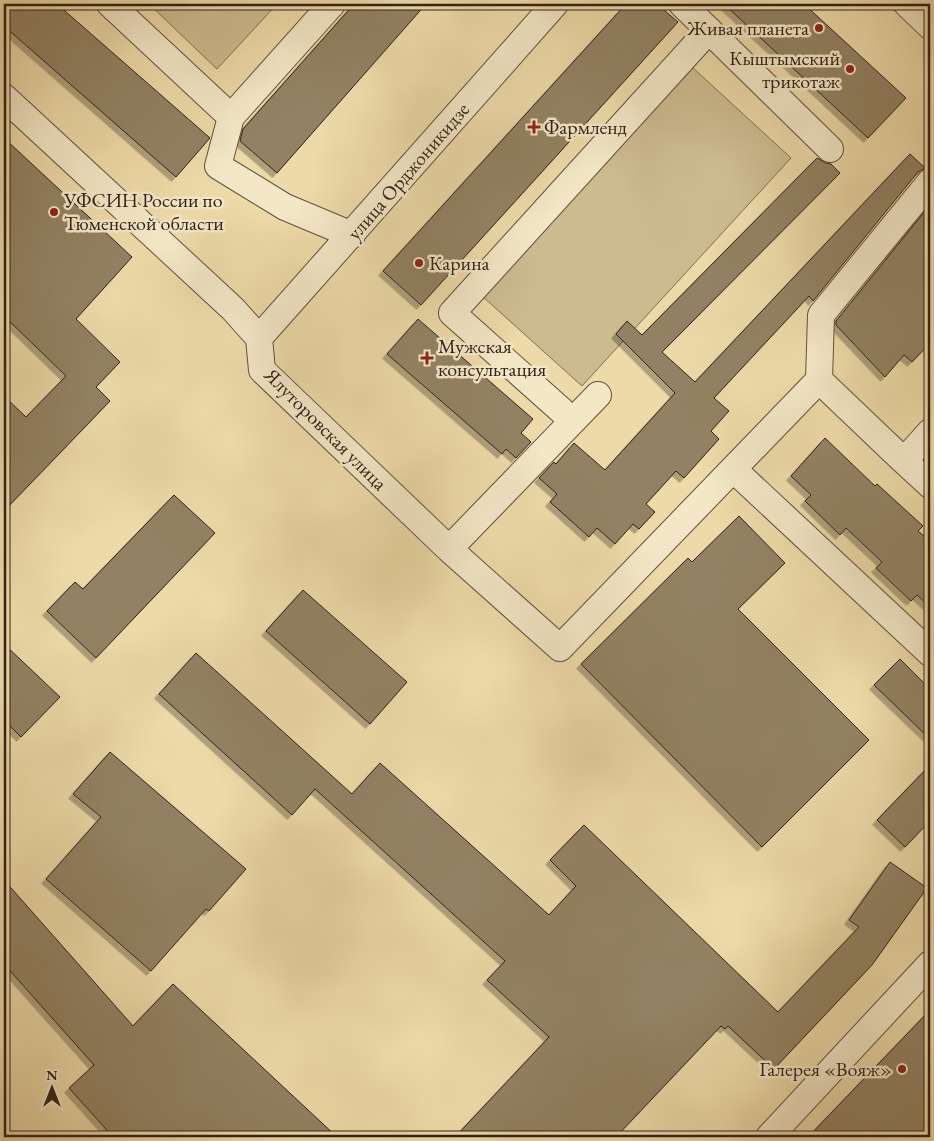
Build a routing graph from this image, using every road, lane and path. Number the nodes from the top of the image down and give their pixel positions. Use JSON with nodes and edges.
{"nodes":[{"id":1,"x":110,"y":4,"type":"edge"},
{"id":2,"x":332,"y":4,"type":"edge"},
{"id":3,"x":555,"y":4,"type":"edge"},
{"id":4,"x":682,"y":4,"type":"edge"},
{"id":5,"x":907,"y":4,"type":"edge"},
{"id":6,"x":930,"y":26,"type":"edge"},
{"id":7,"x":709,"y":30,"type":"junction"},
{"id":8,"x":4,"y":97,"type":"edge"},
{"id":9,"x":231,"y":117,"type":"junction"},
{"id":10,"x":830,"y":149,"type":"dead end"},
{"id":11,"x":930,"y":182,"type":"edge"},
{"id":12,"x":352,"y":235,"type":"junction"},
{"id":13,"x":259,"y":338,"type":"junction"},
{"id":14,"x":819,"y":380,"type":"junction"},
{"id":15,"x":598,"y":395,"type":"dead end"},
{"id":16,"x":562,"y":411,"type":"dead end"},
{"id":17,"x":930,"y":432,"type":"edge"},
{"id":18,"x":904,"y":461,"type":"junction"},
{"id":19,"x":733,"y":469,"type":"junction"},
{"id":20,"x":930,"y":485,"type":"edge"},
{"id":21,"x":449,"y":549,"type":"junction"},
{"id":22,"x":930,"y":654,"type":"edge"},
{"id":23,"x":930,"y":964,"type":"edge"},
{"id":24,"x":768,"y":1137,"type":"edge"}],
"edges":[{"from":1,"to":9,"type":"street"},
{"from":2,"to":9,"type":"street"},
{"from":3,"to":12,"type":"street","name":"улица Орджоникидзе"},
{"from":4,"to":7,"type":"street"},
{"from":5,"to":6,"type":"street"},
{"from":7,"to":10,"type":"street"},
{"from":7,"to":16,"type":"street"},
{"from":8,"to":13,"type":"street"},
{"from":9,"to":12,"type":"street"},
{"from":11,"to":14,"type":"street"},
{"from":12,"to":13,"type":"street","name":"улица Орджоникидзе"},
{"from":13,"to":21,"type":"street","name":"Ялуторовская улица"},
{"from":14,"to":18,"type":"street"},
{"from":14,"to":19,"type":"street"},
{"from":15,"to":21,"type":"street"},
{"from":17,"to":18,"type":"street"},
{"from":18,"to":20,"type":"street"},
{"from":19,"to":21,"type":"street","name":"Ялуторовская улица"},
{"from":19,"to":22,"type":"street"},
{"from":23,"to":24,"type":"street"}]}
